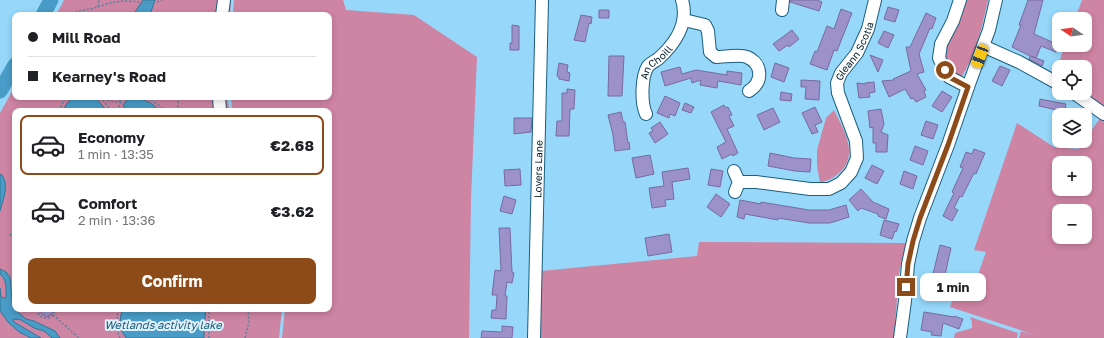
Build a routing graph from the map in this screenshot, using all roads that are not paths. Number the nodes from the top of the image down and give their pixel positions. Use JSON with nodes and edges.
{"nodes":[{"id":1,"x":224,"y":0,"type":"edge"},
{"id":2,"x":542,"y":0,"type":"edge"},
{"id":3,"x":682,"y":0,"type":"edge"},
{"id":4,"x":875,"y":0,"type":"edge"},
{"id":5,"x":960,"y":0,"type":"edge"},
{"id":6,"x":996,"y":0,"type":"edge"},
{"id":7,"x":222,"y":12,"type":"edge"},
{"id":8,"x":684,"y":20,"type":"junction"},
{"id":9,"x":983,"y":46,"type":"junction"},
{"id":10,"x":1052,"y":80,"type":"edge"},
{"id":11,"x":968,"y":87,"type":"junction"},
{"id":12,"x":749,"y":91,"type":"dead end"},
{"id":13,"x":1084,"y":100,"type":"edge"},
{"id":14,"x":642,"y":113,"type":"dead end"},
{"id":15,"x":1104,"y":114,"type":"edge"},
{"id":16,"x":736,"y":182,"type":"dead end"},
{"id":17,"x":534,"y":338,"type":"edge"},
{"id":18,"x":900,"y":338,"type":"edge"}],
"edges":[{"from":1,"to":7,"type":"street"},
{"from":2,"to":17,"type":"street","name":"Lovers Lane"},
{"from":3,"to":8,"type":"street","name":"An Choill"},
{"from":4,"to":16,"type":"street","name":"Gleann Scotia"},
{"from":5,"to":11,"type":"street"},
{"from":6,"to":9,"type":"street"},
{"from":8,"to":12,"type":"street"},
{"from":8,"to":14,"type":"street","name":"An Choill"},
{"from":9,"to":10,"type":"street"},
{"from":9,"to":11,"type":"street"},
{"from":11,"to":18,"type":"street"},
{"from":13,"to":15,"type":"street"}]}
